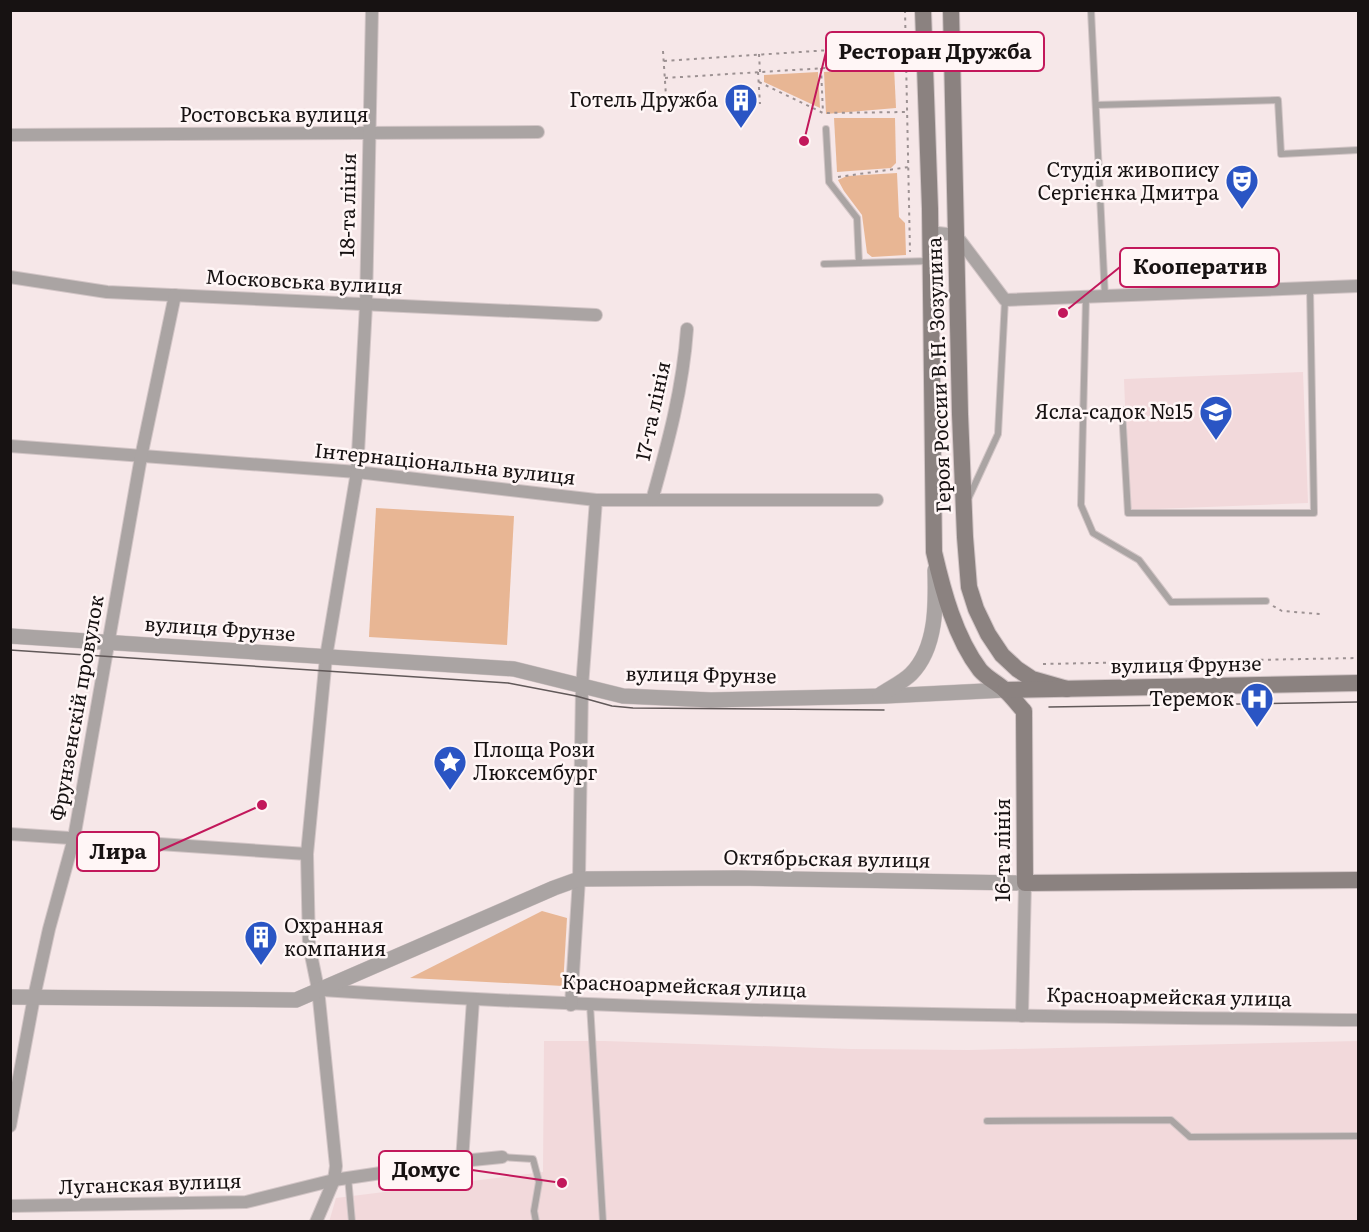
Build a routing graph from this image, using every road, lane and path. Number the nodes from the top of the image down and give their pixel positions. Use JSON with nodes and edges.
{"nodes":[{"id":1,"x":372,"y":10,"type":"edge"},
{"id":2,"x":905,"y":10,"type":"edge"},
{"id":3,"x":923,"y":10,"type":"edge"},
{"id":4,"x":951,"y":10,"type":"edge"},
{"id":5,"x":1091,"y":10,"type":"edge"},
{"id":6,"x":906,"y":45,"type":"junction"},
{"id":7,"x":663,"y":51,"type":"dead end"},
{"id":8,"x":759,"y":54,"type":"junction"},
{"id":9,"x":664,"y":61,"type":"junction"},
{"id":10,"x":906,"y":63,"type":"junction"},
{"id":11,"x":821,"y":68,"type":"junction"},
{"id":12,"x":759,"y":72,"type":"junction"},
{"id":13,"x":665,"y":78,"type":"junction"},
{"id":14,"x":759,"y":82,"type":"junction"},
{"id":15,"x":666,"y":96,"type":"dead end"},
{"id":16,"x":760,"y":104,"type":"dead end"},
{"id":17,"x":1096,"y":105,"type":"junction"},
{"id":18,"x":908,"y":111,"type":"junction"},
{"id":19,"x":823,"y":113,"type":"junction"},
{"id":20,"x":826,"y":129,"type":"dead end"},
{"id":21,"x":538,"y":132,"type":"dead end"},
{"id":22,"x":369,"y":134,"type":"junction"},
{"id":23,"x":10,"y":135,"type":"edge"},
{"id":24,"x":1359,"y":150,"type":"edge"},
{"id":25,"x":909,"y":167,"type":"junction"},
{"id":26,"x":846,"y":174,"type":"dead end"},
{"id":27,"x":929,"y":232,"type":"junction"},
{"id":28,"x":956,"y":235,"type":"junction"},
{"id":29,"x":910,"y":261,"type":"junction"},
{"id":30,"x":930,"y":261,"type":"junction"},
{"id":31,"x":859,"y":263,"type":"junction"},
{"id":32,"x":824,"y":264,"type":"dead end"},
{"id":33,"x":10,"y":277,"type":"edge"},
{"id":34,"x":1359,"y":285,"type":"edge"},
{"id":35,"x":1310,"y":287,"type":"junction"},
{"id":36,"x":175,"y":295,"type":"junction"},
{"id":37,"x":1086,"y":296,"type":"junction"},
{"id":38,"x":1105,"y":297,"type":"junction"},
{"id":39,"x":1005,"y":300,"type":"junction"},
{"id":40,"x":366,"y":305,"type":"junction"},
{"id":41,"x":596,"y":315,"type":"dead end"},
{"id":42,"x":687,"y":329,"type":"dead end"},
{"id":43,"x":1122,"y":410,"type":"dead end"},
{"id":44,"x":10,"y":446,"type":"edge"},
{"id":45,"x":141,"y":457,"type":"junction"},
{"id":46,"x":357,"y":472,"type":"junction"},
{"id":47,"x":596,"y":500,"type":"junction"},
{"id":48,"x":652,"y":500,"type":"junction"},
{"id":49,"x":877,"y":500,"type":"dead end"},
{"id":50,"x":964,"y":508,"type":"junction"},
{"id":51,"x":934,"y":552,"type":"junction"},
{"id":52,"x":1266,"y":601,"type":"joint"},
{"id":53,"x":1320,"y":614,"type":"dead end"},
{"id":54,"x":10,"y":636,"type":"edge"},
{"id":55,"x":108,"y":643,"type":"junction"},
{"id":56,"x":326,"y":657,"type":"junction"},
{"id":57,"x":1359,"y":658,"type":"edge"},
{"id":58,"x":1043,"y":664,"type":"dead end"},
{"id":59,"x":1359,"y":683,"type":"edge"},
{"id":60,"x":582,"y":687,"type":"junction"},
{"id":61,"x":1067,"y":688,"type":"junction"},
{"id":62,"x":1005,"y":690,"type":"junction"},
{"id":63,"x":878,"y":696,"type":"junction"},
{"id":64,"x":10,"y":834,"type":"edge"},
{"id":65,"x":74,"y":838,"type":"junction"},
{"id":66,"x":307,"y":854,"type":"junction"},
{"id":67,"x":579,"y":879,"type":"junction"},
{"id":68,"x":1359,"y":880,"type":"edge"},
{"id":69,"x":1025,"y":883,"type":"junction"},
{"id":70,"x":318,"y":989,"type":"junction"},
{"id":71,"x":10,"y":997,"type":"edge"},
{"id":72,"x":34,"y":997,"type":"junction"},
{"id":73,"x":473,"y":1000,"type":"junction"},
{"id":74,"x":590,"y":1004,"type":"junction"},
{"id":75,"x":571,"y":1005,"type":"junction"},
{"id":76,"x":1022,"y":1016,"type":"junction"},
{"id":77,"x":1359,"y":1020,"type":"edge"},
{"id":78,"x":987,"y":1121,"type":"dead end"},
{"id":79,"x":10,"y":1126,"type":"edge"},
{"id":80,"x":1359,"y":1136,"type":"edge"},
{"id":81,"x":502,"y":1157,"type":"joint"},
{"id":82,"x":462,"y":1161,"type":"junction"},
{"id":83,"x":348,"y":1177,"type":"junction"},
{"id":84,"x":334,"y":1180,"type":"junction"},
{"id":85,"x":10,"y":1206,"type":"edge"},
{"id":86,"x":316,"y":1221,"type":"edge"},
{"id":87,"x":352,"y":1221,"type":"edge"},
{"id":88,"x":536,"y":1221,"type":"edge"},
{"id":89,"x":603,"y":1221,"type":"edge"}],
"edges":[{"from":1,"to":22,"type":"street","name":"18-та лінія"},
{"from":2,"to":6,"type":"path"},
{"from":3,"to":27,"type":"main road","name":"Героя России В.Н. Зозулина"},
{"from":4,"to":28,"type":"main road","name":"Героя России В.Н. Зозулина"},
{"from":5,"to":17,"type":"lane"},
{"from":6,"to":8,"type":"path"},
{"from":6,"to":10,"type":"path"},
{"from":7,"to":9,"type":"path"},
{"from":8,"to":9,"type":"path"},
{"from":8,"to":12,"type":"path"},
{"from":9,"to":13,"type":"path"},
{"from":10,"to":11,"type":"path"},
{"from":10,"to":18,"type":"path"},
{"from":11,"to":12,"type":"path"},
{"from":11,"to":19,"type":"path"},
{"from":12,"to":13,"type":"path"},
{"from":12,"to":14,"type":"path"},
{"from":13,"to":15,"type":"path"},
{"from":14,"to":16,"type":"path"},
{"from":14,"to":19,"type":"path"},
{"from":17,"to":24,"type":"lane"},
{"from":17,"to":38,"type":"lane"},
{"from":18,"to":19,"type":"path"},
{"from":18,"to":25,"type":"path"},
{"from":20,"to":31,"type":"lane"},
{"from":21,"to":22,"type":"street","name":"Ростовська вулиця"},
{"from":22,"to":23,"type":"street","name":"Ростовська вулиця"},
{"from":22,"to":40,"type":"street","name":"18-та лінія"},
{"from":25,"to":26,"type":"path"},
{"from":25,"to":29,"type":"path"},
{"from":27,"to":28,"type":"street"},
{"from":27,"to":30,"type":"main road","name":"Героя России В.Н. Зозулина"},
{"from":28,"to":39,"type":"street"},
{"from":28,"to":50,"type":"main road","name":"Героя России В.Н. Зозулина"},
{"from":29,"to":30,"type":"lane"},
{"from":29,"to":31,"type":"lane"},
{"from":30,"to":51,"type":"main road","name":"Героя России В.Н. Зозулина"},
{"from":31,"to":32,"type":"lane"},
{"from":33,"to":36,"type":"street","name":"Московська вулиця"},
{"from":34,"to":35,"type":"street"},
{"from":35,"to":38,"type":"street"},
{"from":35,"to":43,"type":"lane"},
{"from":36,"to":40,"type":"street","name":"Московська вулиця"},
{"from":36,"to":45,"type":"street","name":"Фрунзенскій провулок"},
{"from":37,"to":38,"type":"street"},
{"from":37,"to":39,"type":"street"},
{"from":37,"to":52,"type":"lane"},
{"from":39,"to":50,"type":"lane"},
{"from":40,"to":41,"type":"street","name":"Московська вулиця"},
{"from":40,"to":46,"type":"street","name":"18-та лінія"},
{"from":42,"to":48,"type":"street","name":"17-та лінія"},
{"from":44,"to":45,"type":"street","name":"Інтернаціональна вулиця"},
{"from":45,"to":46,"type":"street","name":"Інтернаціональна вулиця"},
{"from":45,"to":55,"type":"street","name":"Фрунзенскій провулок"},
{"from":46,"to":47,"type":"street","name":"Інтернаціональна вулиця"},
{"from":46,"to":56,"type":"street"},
{"from":47,"to":48,"type":"street","name":"Інтернаціональна вулиця"},
{"from":47,"to":60,"type":"street"},
{"from":48,"to":49,"type":"street","name":"Інтернаціональна вулиця"},
{"from":50,"to":61,"type":"main road","name":"Героя России В.Н. Зозулина"},
{"from":51,"to":62,"type":"main road","name":"Героя России В.Н. Зозулина"},
{"from":51,"to":63,"type":"street"},
{"from":52,"to":53,"type":"path"},
{"from":54,"to":55,"type":"street","name":"вулиця Фрунзе"},
{"from":55,"to":56,"type":"street","name":"вулиця Фрунзе"},
{"from":55,"to":65,"type":"street","name":"Фрунзенскій провулок"},
{"from":56,"to":60,"type":"street","name":"вулиця Фрунзе"},
{"from":56,"to":66,"type":"street"},
{"from":57,"to":58,"type":"path"},
{"from":59,"to":61,"type":"main road","name":"вулиця Фрунзе"},
{"from":60,"to":63,"type":"street","name":"вулиця Фрунзе"},
{"from":60,"to":67,"type":"street"},
{"from":61,"to":62,"type":"main road","name":"вулиця Фрунзе"},
{"from":62,"to":63,"type":"street","name":"вулиця Фрунзе"},
{"from":62,"to":69,"type":"main road","name":"16-та лінія"},
{"from":64,"to":65,"type":"street"},
{"from":65,"to":66,"type":"street"},
{"from":65,"to":72,"type":"street","name":"Фрунзенскій провулок"},
{"from":66,"to":70,"type":"street"},
{"from":67,"to":69,"type":"street","name":"Октябрьская вулиця"},
{"from":67,"to":70,"type":"street","name":"Октябрьская вулиця"},
{"from":67,"to":75,"type":"street"},
{"from":68,"to":69,"type":"main road","name":"Октябрьская вулиця"},
{"from":69,"to":76,"type":"street","name":"16-та лінія"},
{"from":70,"to":72,"type":"street","name":"Красноармейская улица"},
{"from":70,"to":73,"type":"street","name":"Красноармейская улица"},
{"from":70,"to":84,"type":"street"},
{"from":71,"to":72,"type":"street","name":"Красноармейская улица"},
{"from":72,"to":79,"type":"street","name":"Фрунзенскій провулок"},
{"from":73,"to":75,"type":"street","name":"Красноармейская улица"},
{"from":73,"to":82,"type":"street"},
{"from":74,"to":75,"type":"street","name":"Красноармейская улица"},
{"from":74,"to":76,"type":"street","name":"Красноармейская улица"},
{"from":74,"to":89,"type":"lane"},
{"from":76,"to":77,"type":"street","name":"Красноармейская улица"},
{"from":78,"to":80,"type":"lane"},
{"from":81,"to":82,"type":"street","name":"Луганская вулиця"},
{"from":81,"to":88,"type":"lane"},
{"from":82,"to":83,"type":"street","name":"Луганская вулиця"},
{"from":83,"to":84,"type":"street","name":"Луганская вулиця"},
{"from":83,"to":87,"type":"lane"},
{"from":84,"to":85,"type":"street","name":"Луганская вулиця"},
{"from":84,"to":86,"type":"street"}]}
